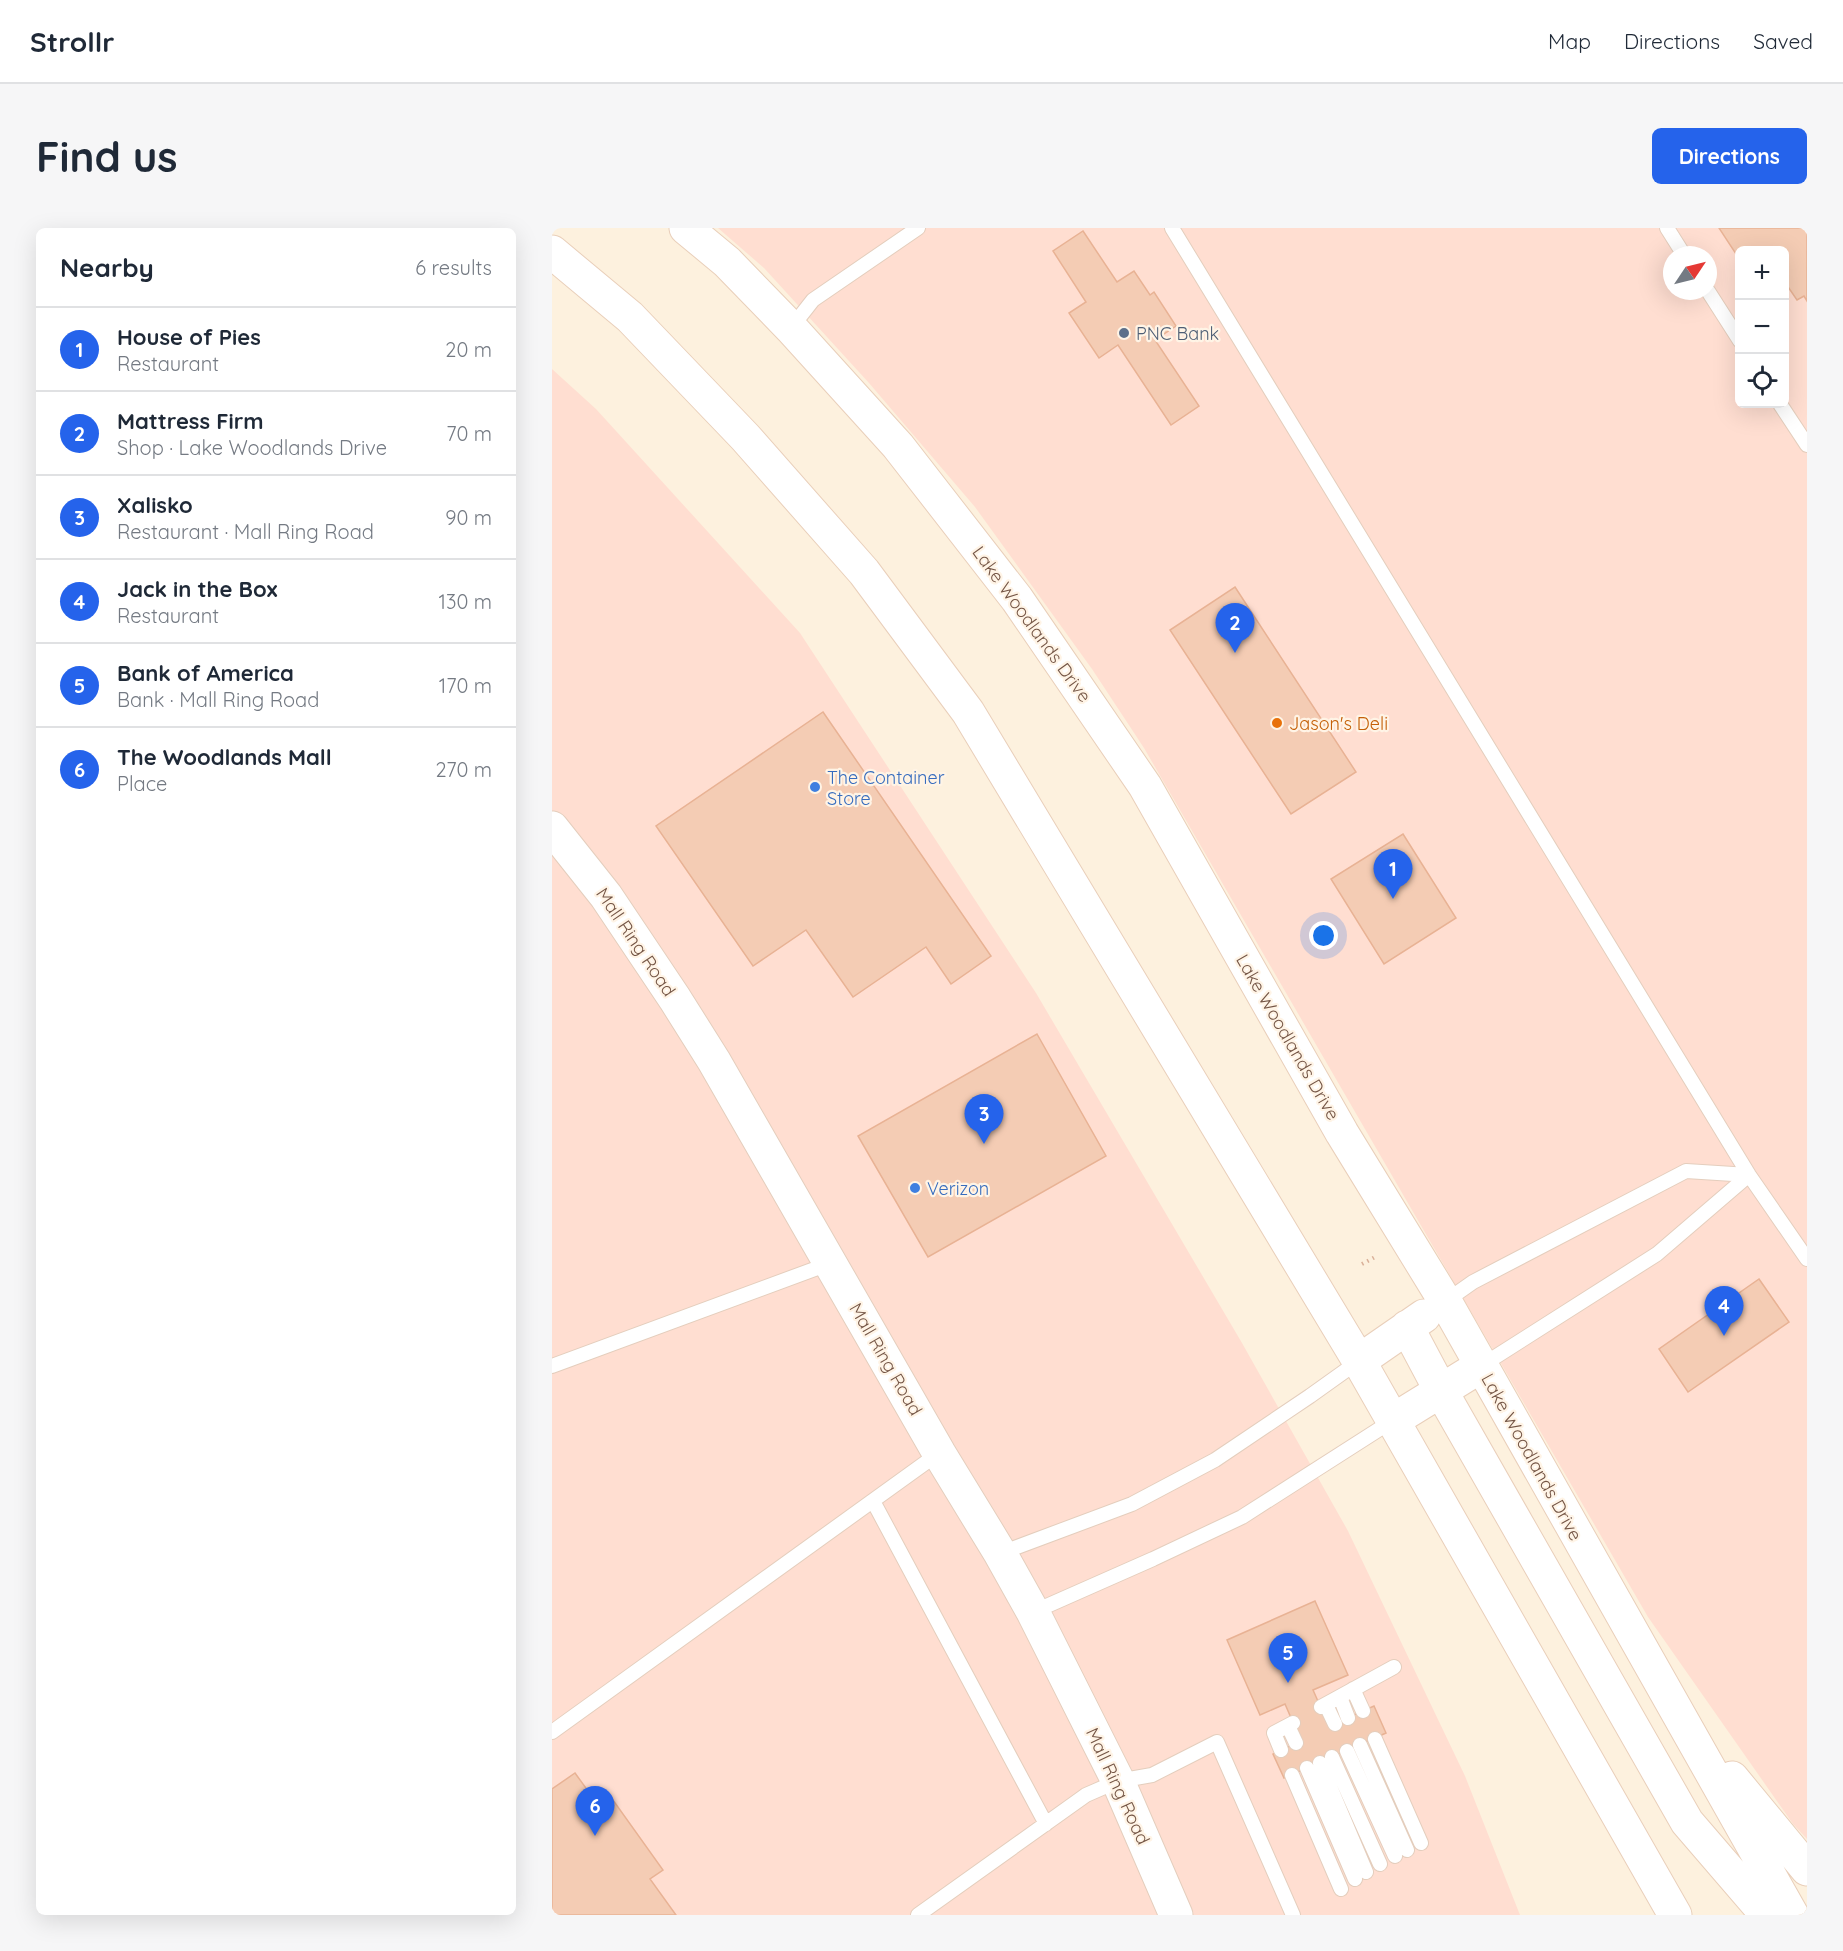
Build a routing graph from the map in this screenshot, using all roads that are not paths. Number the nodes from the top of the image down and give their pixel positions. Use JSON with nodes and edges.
{"nodes":[{"id":1,"x":686,"y":228,"type":"edge"},
{"id":2,"x":918,"y":228,"type":"edge"},
{"id":3,"x":1172,"y":228,"type":"edge"},
{"id":4,"x":1667,"y":228,"type":"edge"},
{"id":5,"x":1678,"y":246,"type":"edge"},
{"id":6,"x":552,"y":252,"type":"edge"},
{"id":7,"x":1713,"y":300,"type":"edge"},
{"id":8,"x":791,"y":328,"type":"junction"},
{"id":9,"x":1735,"y":333,"type":"edge"},
{"id":10,"x":1783,"y":408,"type":"edge"},
{"id":11,"x":1807,"y":445,"type":"edge"},
{"id":12,"x":552,"y":828,"type":"edge"},
{"id":13,"x":1749,"y":1176,"type":"junction"},
{"id":14,"x":1807,"y":1259,"type":"edge"},
{"id":15,"x":831,"y":1263,"type":"junction"},
{"id":16,"x":1445,"y":1301,"type":"junction"},
{"id":17,"x":1407,"y":1327,"type":"junction"},
{"id":18,"x":1359,"y":1361,"type":"junction"},
{"id":19,"x":552,"y":1366,"type":"edge"},
{"id":20,"x":1481,"y":1366,"type":"junction"},
{"id":21,"x":1441,"y":1391,"type":"junction"},
{"id":22,"x":1392,"y":1421,"type":"junction"},
{"id":23,"x":939,"y":1453,"type":"junction"},
{"id":24,"x":873,"y":1501,"type":"junction"},
{"id":25,"x":1000,"y":1553,"type":"junction"},
{"id":26,"x":1033,"y":1612,"type":"junction"},
{"id":27,"x":1626,"y":1624,"type":"junction"},
{"id":28,"x":1394,"y":1667,"type":"dead end"},
{"id":29,"x":1353,"y":1689,"type":"junction"},
{"id":30,"x":1340,"y":1697,"type":"junction"},
{"id":31,"x":1363,"y":1711,"type":"dead end"},
{"id":32,"x":1348,"y":1718,"type":"dead end"},
{"id":33,"x":1335,"y":1724,"type":"dead end"},
{"id":34,"x":552,"y":1732,"type":"edge"},
{"id":35,"x":1375,"y":1738,"type":"dead end"},
{"id":36,"x":1296,"y":1743,"type":"dead end"},
{"id":37,"x":1360,"y":1745,"type":"dead end"},
{"id":38,"x":1281,"y":1750,"type":"dead end"},
{"id":39,"x":1347,"y":1750,"type":"dead end"},
{"id":40,"x":1292,"y":1775,"type":"dead end"},
{"id":41,"x":1118,"y":1781,"type":"junction"},
{"id":42,"x":1046,"y":1824,"type":"junction"},
{"id":43,"x":1421,"y":1843,"type":"dead end"},
{"id":44,"x":1380,"y":1864,"type":"dead end"},
{"id":45,"x":1807,"y":1869,"type":"edge"},
{"id":46,"x":1361,"y":1875,"type":"dead end"},
{"id":47,"x":1341,"y":1889,"type":"dead end"},
{"id":48,"x":1659,"y":1899,"type":"edge"},
{"id":49,"x":918,"y":1915,"type":"edge"},
{"id":50,"x":1176,"y":1915,"type":"edge"},
{"id":51,"x":1293,"y":1915,"type":"edge"},
{"id":52,"x":1675,"y":1915,"type":"edge"},
{"id":53,"x":1767,"y":1915,"type":"edge"},
{"id":54,"x":1792,"y":1915,"type":"edge"}],
"edges":[{"from":1,"to":8,"type":"main road","name":"Lake Woodlands Drive"},
{"from":2,"to":8,"type":"lane"},
{"from":3,"to":13,"type":"lane"},
{"from":4,"to":5,"type":"lane"},
{"from":6,"to":18,"type":"main road"},
{"from":7,"to":9,"type":"lane"},
{"from":8,"to":16,"type":"main road","name":"Lake Woodlands Drive"},
{"from":10,"to":11,"type":"lane"},
{"from":12,"to":15,"type":"main road","name":"Mall Ring Road"},
{"from":13,"to":14,"type":"lane"},
{"from":13,"to":16,"type":"lane"},
{"from":13,"to":20,"type":"lane"},
{"from":15,"to":19,"type":"lane"},
{"from":15,"to":23,"type":"main road","name":"Mall Ring Road"},
{"from":16,"to":17,"type":"main road"},
{"from":16,"to":20,"type":"main road","name":"Lake Woodlands Drive"},
{"from":17,"to":18,"type":"main road"},
{"from":17,"to":21,"type":"main road"},
{"from":18,"to":22,"type":"main road"},
{"from":18,"to":25,"type":"lane"},
{"from":20,"to":21,"type":"main road"},
{"from":20,"to":27,"type":"main road","name":"Lake Woodlands Drive"},
{"from":21,"to":22,"type":"main road"},
{"from":21,"to":53,"type":"main road"},
{"from":22,"to":26,"type":"lane"},
{"from":22,"to":48,"type":"main road"},
{"from":23,"to":24,"type":"lane"},
{"from":23,"to":25,"type":"main road","name":"Mall Ring Road"},
{"from":24,"to":34,"type":"lane"},
{"from":24,"to":42,"type":"lane"},
{"from":25,"to":26,"type":"main road","name":"Mall Ring Road"},
{"from":26,"to":41,"type":"main road","name":"Mall Ring Road"},
{"from":27,"to":45,"type":"main road"},
{"from":27,"to":54,"type":"main road","name":"Lake Woodlands Drive"},
{"from":28,"to":29,"type":"lane"},
{"from":29,"to":30,"type":"lane"},
{"from":29,"to":31,"type":"lane"},
{"from":30,"to":32,"type":"lane"},
{"from":30,"to":33,"type":"lane"},
{"from":35,"to":43,"type":"lane"},
{"from":36,"to":38,"type":"lane"},
{"from":37,"to":39,"type":"lane"},
{"from":40,"to":47,"type":"lane"},
{"from":41,"to":42,"type":"lane"},
{"from":41,"to":50,"type":"main road","name":"Mall Ring Road"},
{"from":41,"to":51,"type":"lane"},
{"from":42,"to":49,"type":"lane"},
{"from":44,"to":46,"type":"lane"},
{"from":48,"to":52,"type":"main road"}]}
